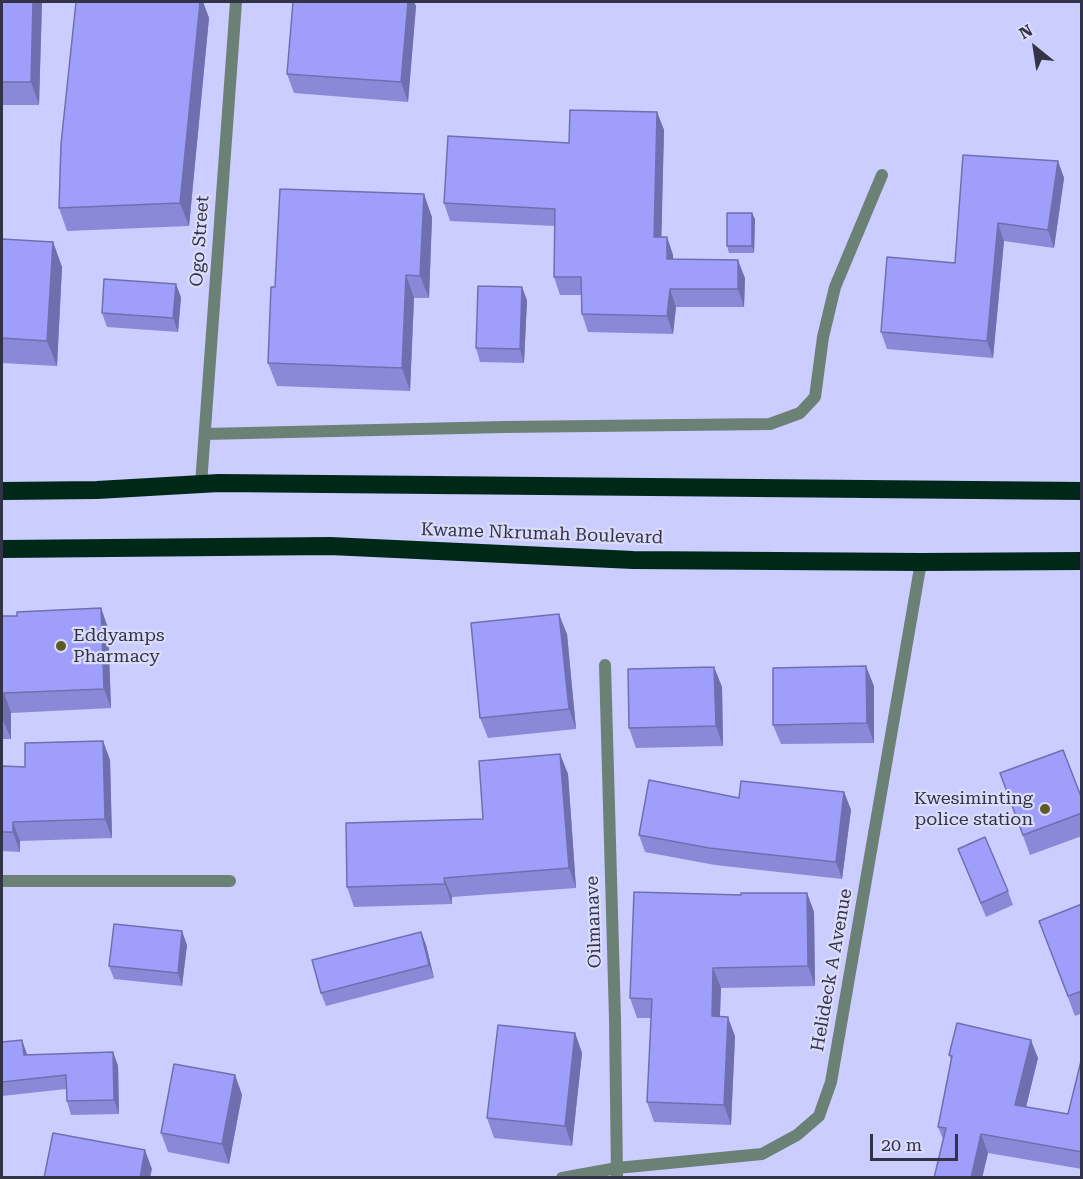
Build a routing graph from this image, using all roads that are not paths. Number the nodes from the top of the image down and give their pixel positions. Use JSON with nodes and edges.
{"nodes":[{"id":1,"x":236,"y":2,"type":"edge"},
{"id":2,"x":882,"y":176,"type":"dead end"},
{"id":3,"x":205,"y":434,"type":"junction"},
{"id":4,"x":201,"y":484,"type":"junction"},
{"id":5,"x":2,"y":491,"type":"edge"},
{"id":6,"x":1082,"y":491,"type":"edge"},
{"id":7,"x":2,"y":549,"type":"edge"},
{"id":8,"x":1082,"y":561,"type":"edge"},
{"id":9,"x":921,"y":562,"type":"junction"},
{"id":10,"x":605,"y":665,"type":"dead end"},
{"id":11,"x":2,"y":881,"type":"edge"},
{"id":12,"x":230,"y":881,"type":"dead end"},
{"id":13,"x":617,"y":1173,"type":"edge"},
{"id":14,"x":562,"y":1178,"type":"edge"}],
"edges":[{"from":1,"to":3,"type":"street","name":"Ogo Street"},
{"from":2,"to":3,"type":"street"},
{"from":3,"to":4,"type":"street","name":"Ogo Street"},
{"from":4,"to":5,"type":"highway"},
{"from":4,"to":6,"type":"highway"},
{"from":7,"to":9,"type":"highway","name":"Kwame Nkrumah Boulevard"},
{"from":8,"to":9,"type":"highway","name":"Kwame Nkrumah Boulevard"},
{"from":9,"to":13,"type":"street","name":"Helideck A Avenue"},
{"from":10,"to":13,"type":"street","name":"Oilmanave"},
{"from":11,"to":12,"type":"street"},
{"from":13,"to":14,"type":"street","name":"Helideck A Avenue"}]}
